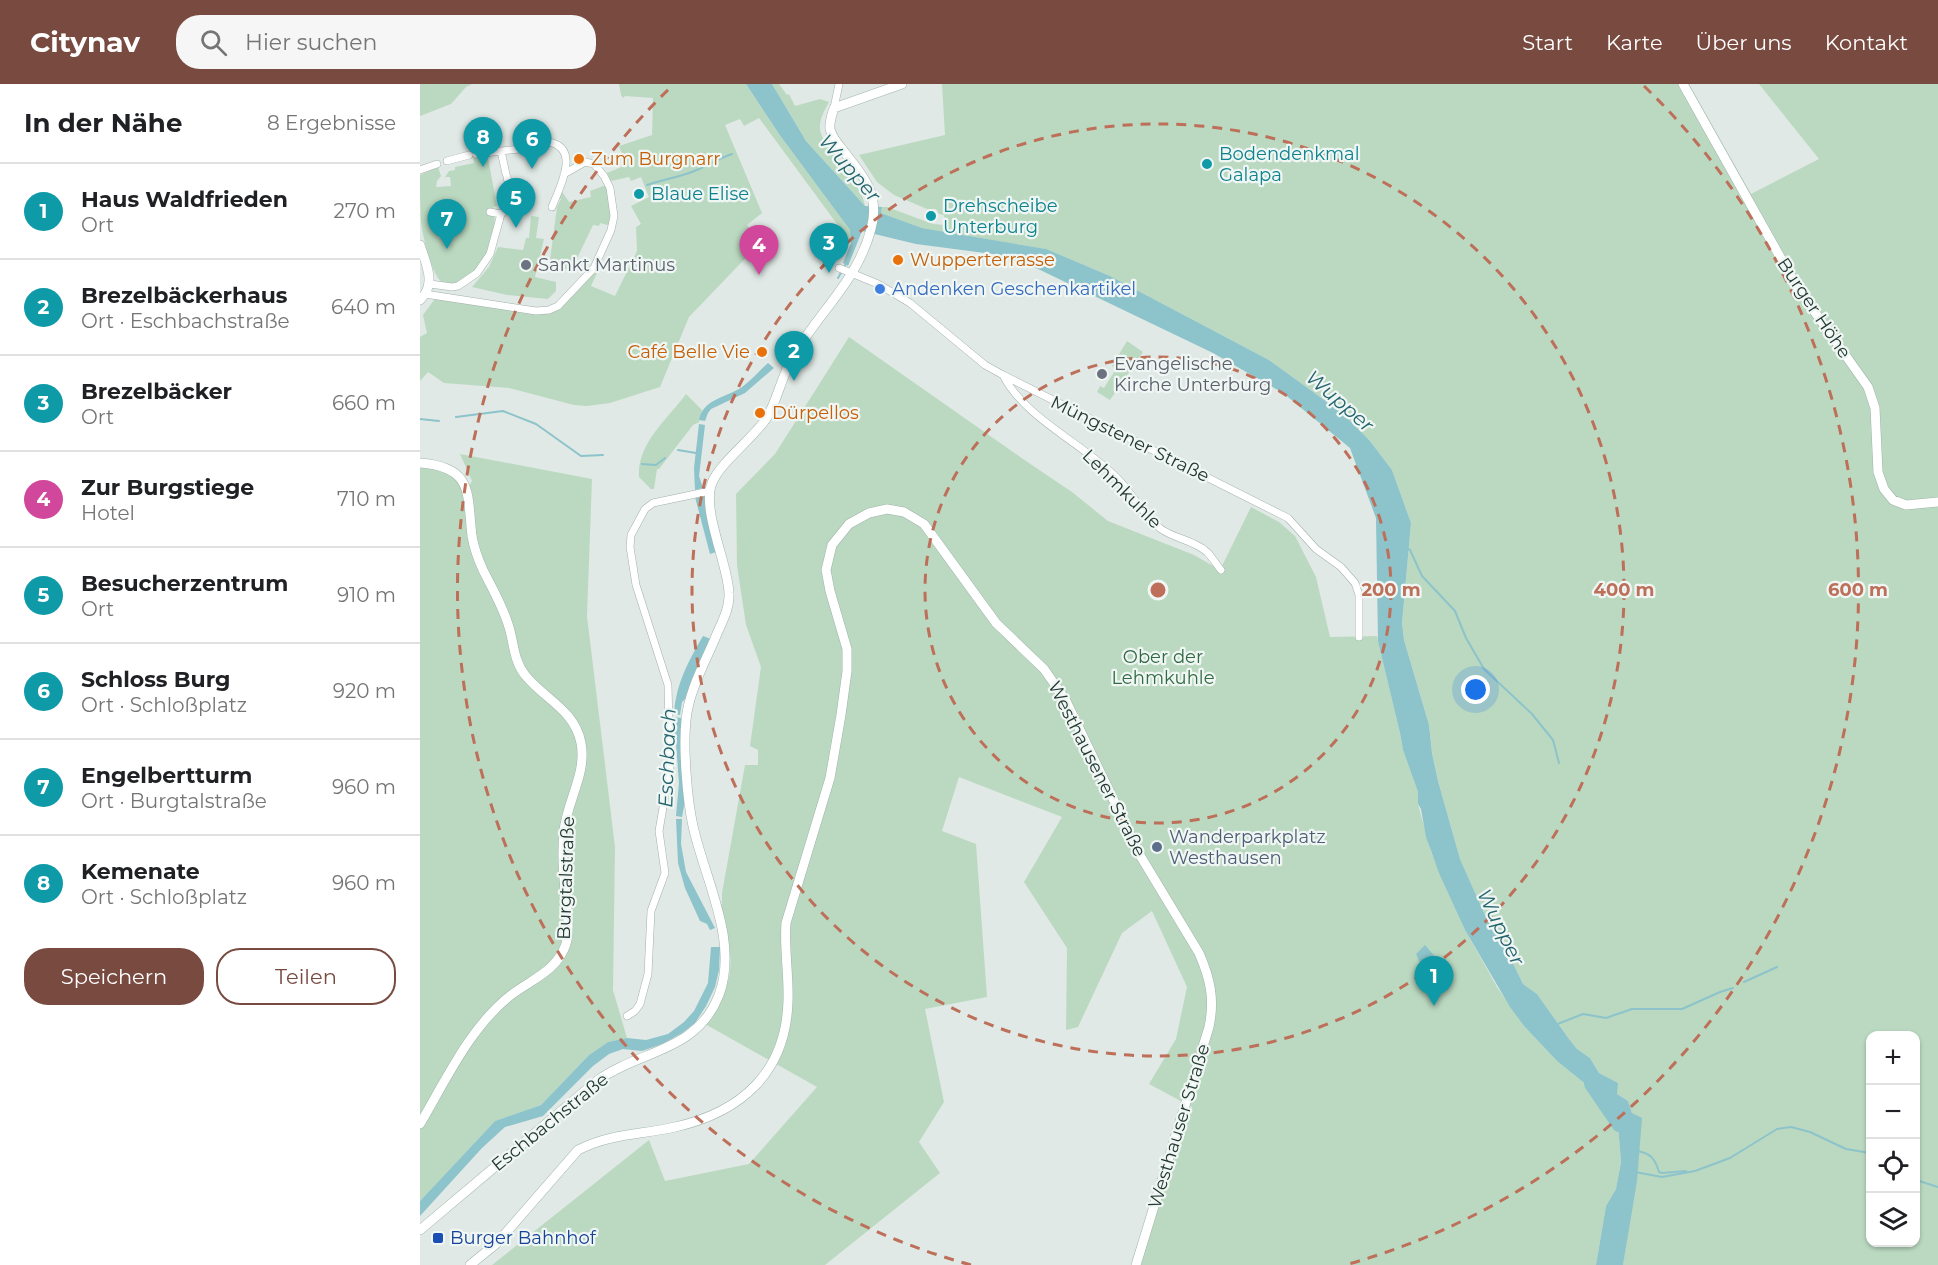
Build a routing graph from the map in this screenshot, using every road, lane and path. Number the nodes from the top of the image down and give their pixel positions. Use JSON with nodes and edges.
{"nodes":[{"id":1,"x":839,"y":84,"type":"edge"},
{"id":2,"x":902,"y":84,"type":"edge"},
{"id":3,"x":1683,"y":84,"type":"edge"},
{"id":4,"x":834,"y":108,"type":"junction"},
{"id":5,"x":501,"y":151,"type":"junction"},
{"id":6,"x":447,"y":160,"type":"dead end"},
{"id":7,"x":437,"y":164,"type":"dead end"},
{"id":8,"x":420,"y":170,"type":"edge"},
{"id":9,"x":564,"y":174,"type":"junction"},
{"id":10,"x":552,"y":207,"type":"dead end"},
{"id":11,"x":490,"y":212,"type":"dead end"},
{"id":12,"x":501,"y":214,"type":"junction"},
{"id":13,"x":420,"y":245,"type":"edge"},
{"id":14,"x":839,"y":268,"type":"dead end"},
{"id":15,"x":852,"y":272,"type":"junction"},
{"id":16,"x":430,"y":284,"type":"junction"},
{"id":17,"x":423,"y":297,"type":"edge"},
{"id":18,"x":1003,"y":375,"type":"junction"},
{"id":19,"x":420,"y":463,"type":"edge"},
{"id":20,"x":707,"y":491,"type":"junction"},
{"id":21,"x":1938,"y":502,"type":"edge"},
{"id":22,"x":1221,"y":570,"type":"dead end"},
{"id":23,"x":1359,"y":637,"type":"dead end"},
{"id":24,"x":1211,"y":985,"type":"joint"},
{"id":25,"x":627,"y":1016,"type":"dead end"},
{"id":26,"x":420,"y":1124,"type":"edge"},
{"id":27,"x":420,"y":1230,"type":"edge"},
{"id":28,"x":470,"y":1265,"type":"edge"},
{"id":29,"x":1136,"y":1265,"type":"edge"}],
"edges":[{"from":1,"to":4,"type":"street"},
{"from":2,"to":4,"type":"main road"},
{"from":3,"to":21,"type":"main road","name":"Burger Höhe"},
{"from":4,"to":15,"type":"main road"},
{"from":5,"to":6,"type":"street"},
{"from":5,"to":9,"type":"street"},
{"from":5,"to":12,"type":"street"},
{"from":7,"to":8,"type":"street"},
{"from":9,"to":10,"type":"street"},
{"from":9,"to":17,"type":"street"},
{"from":11,"to":12,"type":"street"},
{"from":12,"to":16,"type":"street"},
{"from":13,"to":16,"type":"main road"},
{"from":14,"to":15,"type":"street","name":"Müngstener Straße"},
{"from":15,"to":18,"type":"street","name":"Müngstener Straße"},
{"from":15,"to":20,"type":"main road"},
{"from":16,"to":17,"type":"main road"},
{"from":18,"to":22,"type":"street","name":"Lehmkuhle"},
{"from":18,"to":23,"type":"street","name":"Müngstener Straße"},
{"from":19,"to":26,"type":"main road","name":"Burgtalstraße"},
{"from":20,"to":25,"type":"street"},
{"from":20,"to":27,"type":"main road","name":"Eschbachstraße"},
{"from":24,"to":28,"type":"main road","name":"Westhausener Straße"},
{"from":24,"to":29,"type":"main road","name":"Westhauser Straße"}]}
